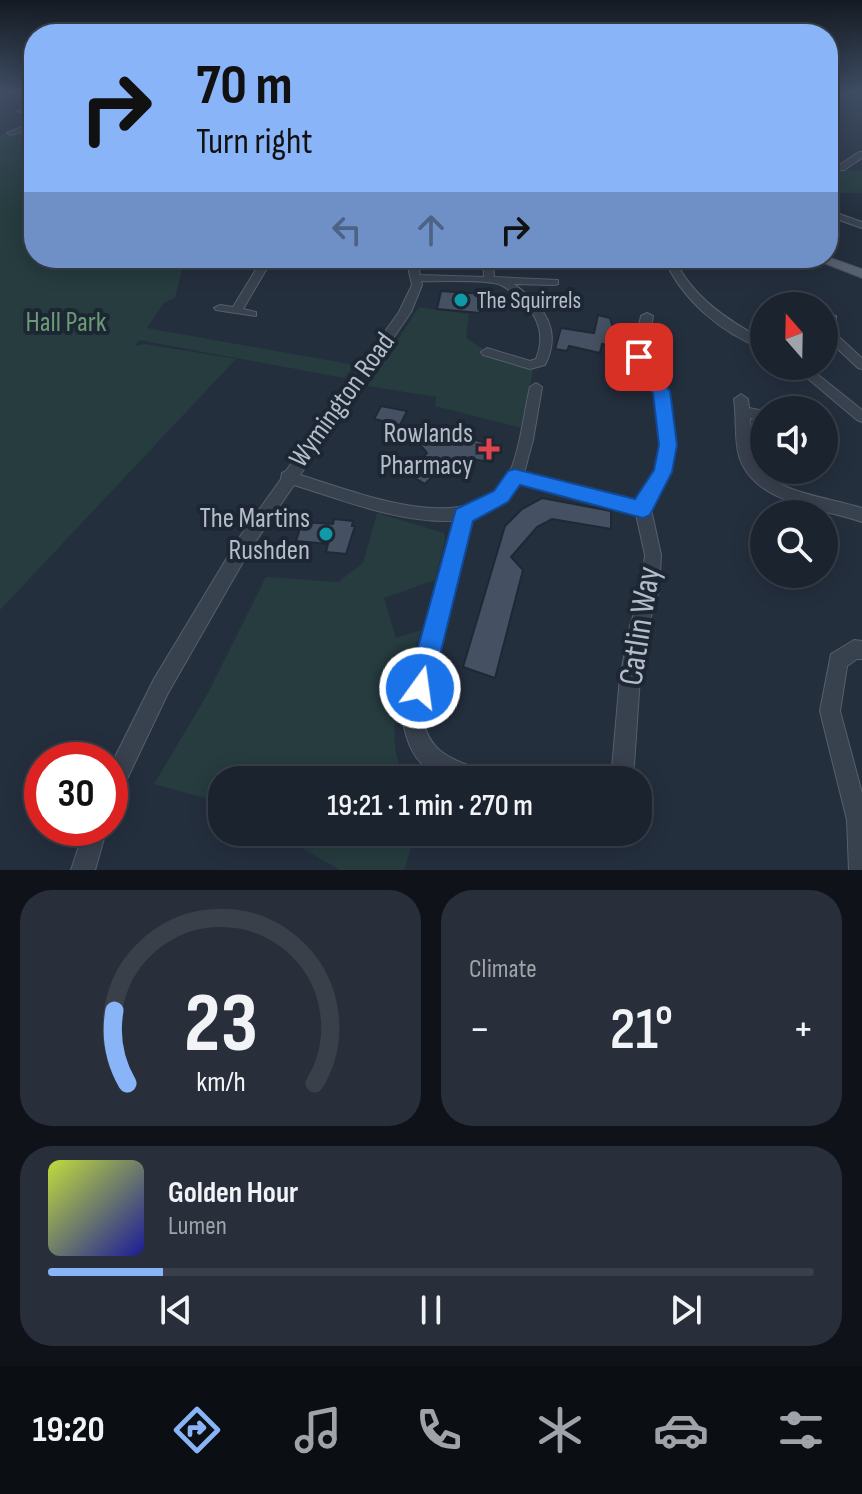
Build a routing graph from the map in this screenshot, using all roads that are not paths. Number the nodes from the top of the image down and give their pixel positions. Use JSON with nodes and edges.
{"nodes":[{"id":1,"x":862,"y":154,"type":"edge"},
{"id":2,"x":841,"y":168,"type":"dead end"},
{"id":3,"x":838,"y":217,"type":"edge"},
{"id":4,"x":862,"y":225,"type":"edge"},
{"id":5,"x":838,"y":265,"type":"edge"},
{"id":6,"x":262,"y":268,"type":"edge"},
{"id":7,"x":414,"y":268,"type":"edge"},
{"id":8,"x":491,"y":268,"type":"edge"},
{"id":9,"x":673,"y":268,"type":"edge"},
{"id":10,"x":862,"y":274,"type":"edge"},
{"id":11,"x":418,"y":278,"type":"junction"},
{"id":12,"x":495,"y":280,"type":"junction"},
{"id":13,"x":554,"y":282,"type":"dead end"},
{"id":14,"x":220,"y":308,"type":"dead end"},
{"id":15,"x":236,"y":311,"type":"junction"},
{"id":16,"x":252,"y":314,"type":"dead end"},
{"id":17,"x":647,"y":316,"type":"dead end"},
{"id":18,"x":750,"y":336,"type":"edge"},
{"id":19,"x":838,"y":345,"type":"edge"},
{"id":20,"x":487,"y":352,"type":"dead end"},
{"id":21,"x":639,"y":357,"type":"junction"},
{"id":22,"x":858,"y":366,"type":"edge"},
{"id":23,"x":615,"y":367,"type":"dead end"},
{"id":24,"x":816,"y":380,"type":"edge"},
{"id":25,"x":536,"y":387,"type":"dead end"},
{"id":26,"x":750,"y":410,"type":"edge"},
{"id":27,"x":862,"y":417,"type":"edge"},
{"id":28,"x":750,"y":464,"type":"edge"},
{"id":29,"x":287,"y":477,"type":"junction"},
{"id":30,"x":515,"y":477,"type":"junction"},
{"id":31,"x":768,"y":484,"type":"edge"},
{"id":32,"x":643,"y":509,"type":"junction"},
{"id":33,"x":464,"y":515,"type":"junction"},
{"id":34,"x":862,"y":515,"type":"edge"},
{"id":35,"x":862,"y":650,"type":"edge"},
{"id":36,"x":128,"y":753,"type":"edge"},
{"id":37,"x":447,"y":766,"type":"edge"},
{"id":38,"x":623,"y":766,"type":"edge"},
{"id":39,"x":860,"y":821,"type":"edge"},
{"id":40,"x":90,"y":846,"type":"edge"},
{"id":41,"x":83,"y":870,"type":"edge"},
{"id":42,"x":861,"y":870,"type":"edge"}],
"edges":[{"from":1,"to":2,"type":"street"},
{"from":3,"to":4,"type":"street"},
{"from":5,"to":10,"type":"main road"},
{"from":6,"to":15,"type":"street"},
{"from":7,"to":11,"type":"street"},
{"from":8,"to":12,"type":"street"},
{"from":9,"to":18,"type":"street"},
{"from":11,"to":12,"type":"street"},
{"from":11,"to":29,"type":"street","name":"Wymington Road"},
{"from":12,"to":13,"type":"street"},
{"from":12,"to":20,"type":"street"},
{"from":14,"to":15,"type":"street"},
{"from":15,"to":16,"type":"street"},
{"from":17,"to":21,"type":"street"},
{"from":19,"to":22,"type":"street"},
{"from":21,"to":23,"type":"street"},
{"from":21,"to":32,"type":"street"},
{"from":24,"to":27,"type":"street"},
{"from":25,"to":30,"type":"street"},
{"from":26,"to":28,"type":"street"},
{"from":29,"to":33,"type":"street"},
{"from":29,"to":36,"type":"street","name":"Wymington Road"},
{"from":30,"to":32,"type":"street"},
{"from":30,"to":33,"type":"street"},
{"from":31,"to":34,"type":"street"},
{"from":32,"to":38,"type":"street","name":"Catlin Way"},
{"from":33,"to":37,"type":"street"},
{"from":35,"to":39,"type":"street"},
{"from":39,"to":42,"type":"street"},
{"from":40,"to":41,"type":"street"}]}
